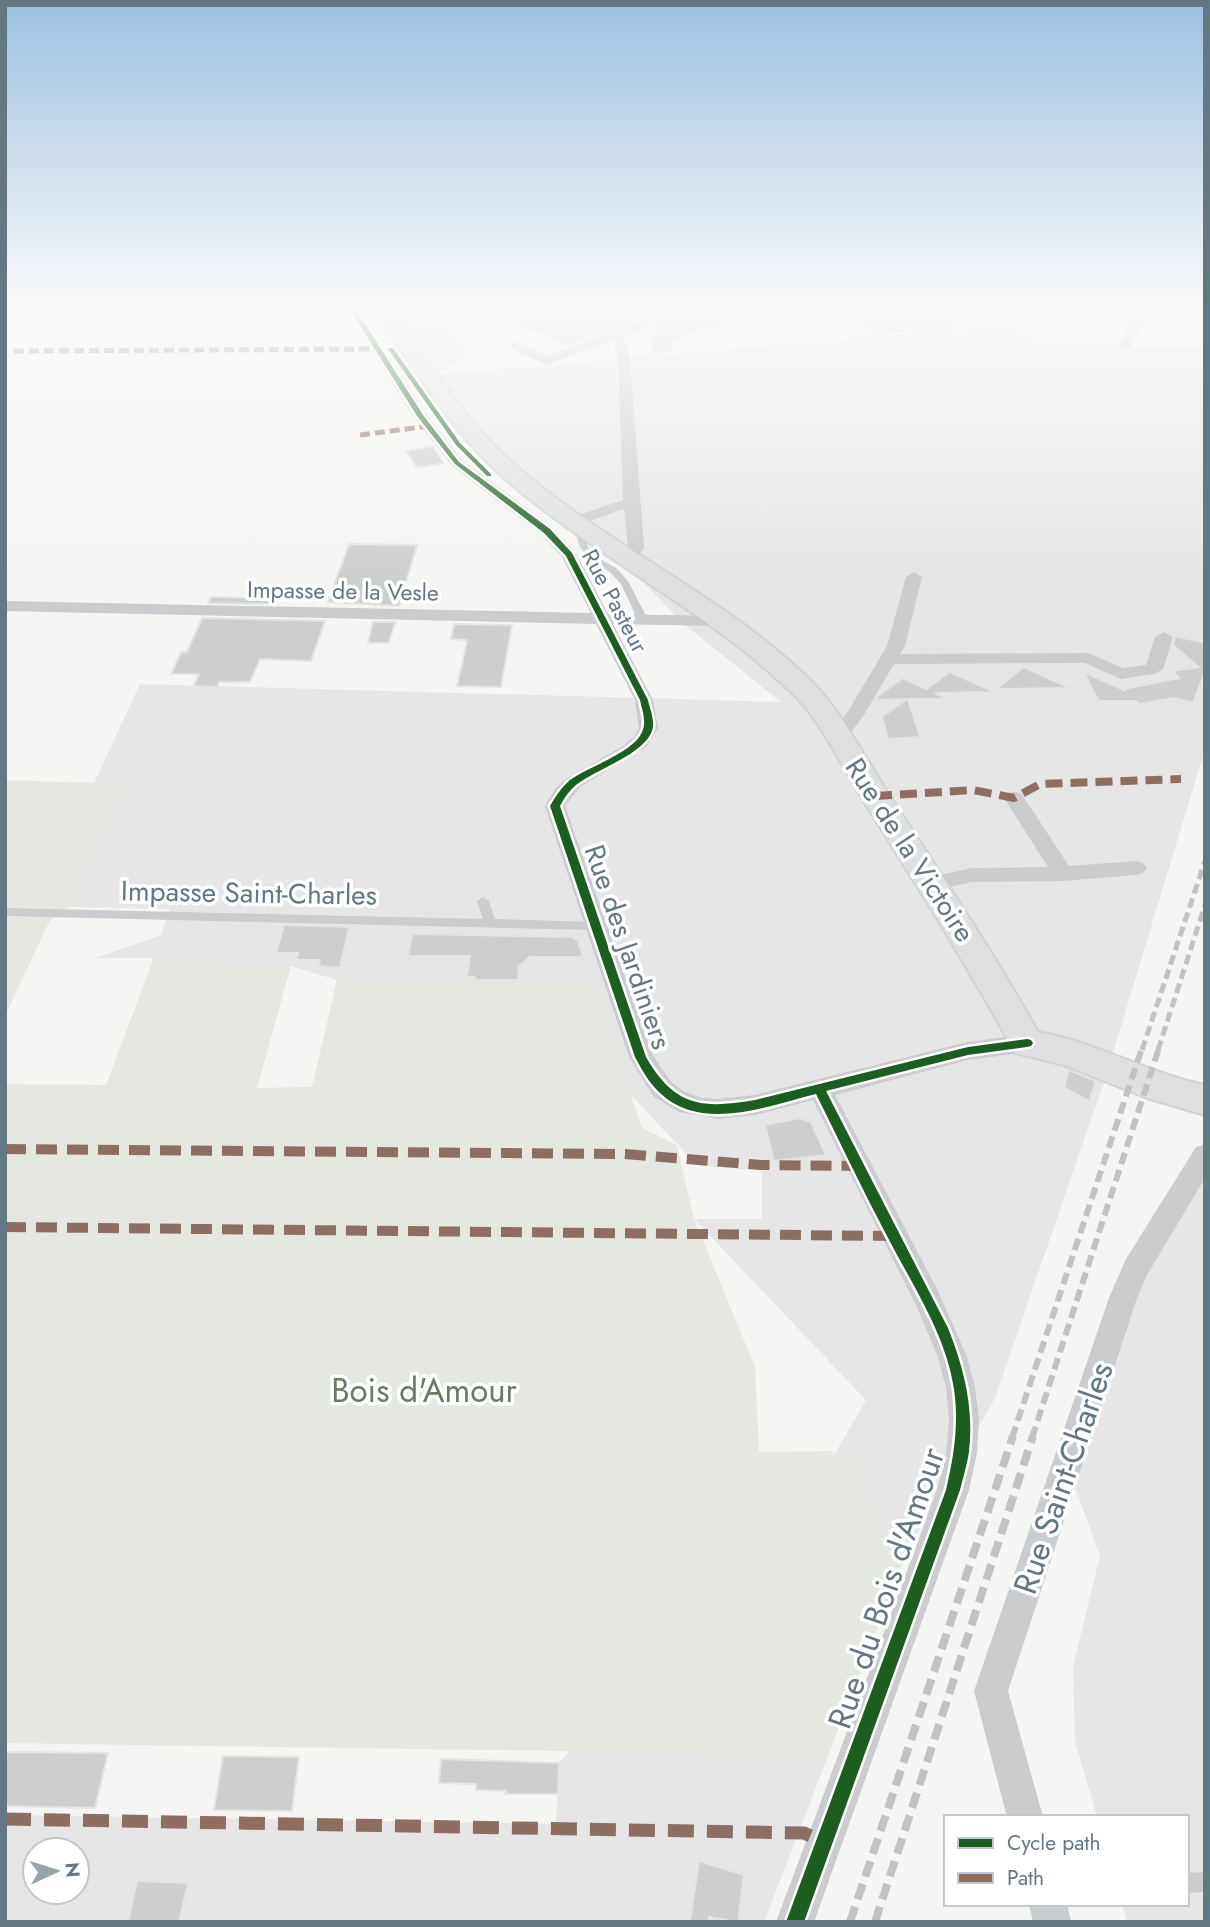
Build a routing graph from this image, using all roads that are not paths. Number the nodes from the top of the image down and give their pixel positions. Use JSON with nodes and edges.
{"nodes":[{"id":1,"x":409,"y":398,"type":"edge"},
{"id":2,"x":449,"y":398,"type":"edge"},
{"id":3,"x":626,"y":398,"type":"edge"},
{"id":4,"x":631,"y":502,"type":"junction"},
{"id":5,"x":575,"y":521,"type":"junction"},
{"id":6,"x":628,"y":559,"type":"junction"},
{"id":7,"x":914,"y":577,"type":"dead end"},
{"id":8,"x":5,"y":606,"type":"edge"},
{"id":9,"x":683,"y":609,"type":"junction"},
{"id":10,"x":602,"y":620,"type":"junction"},
{"id":11,"x":643,"y":620,"type":"junction"},
{"id":12,"x":1164,"y":637,"type":"dead end"},
{"id":13,"x":888,"y":659,"type":"junction"},
{"id":14,"x":644,"y":700,"type":"joint"},
{"id":15,"x":838,"y":736,"type":"junction"},
{"id":16,"x":1014,"y":799,"type":"dead end"},
{"id":17,"x":1136,"y":868,"type":"dead end"},
{"id":18,"x":1063,"y":874,"type":"junction"},
{"id":19,"x":931,"y":884,"type":"junction"},
{"id":20,"x":483,"y":901,"type":"dead end"},
{"id":21,"x":5,"y":912,"type":"edge"},
{"id":22,"x":491,"y":924,"type":"junction"},
{"id":23,"x":597,"y":926,"type":"junction"},
{"id":24,"x":1027,"y":1042,"type":"junction"},
{"id":25,"x":819,"y":1088,"type":"junction"},
{"id":26,"x":1205,"y":1100,"type":"edge"},
{"id":27,"x":1205,"y":1155,"type":"edge"},
{"id":28,"x":1024,"y":1815,"type":"edge"},
{"id":29,"x":795,"y":1922,"type":"edge"}],
"edges":[{"from":1,"to":10,"type":"street","name":"Rue Pasteur"},
{"from":2,"to":5,"type":"street","name":"Rue de la Victoire"},
{"from":3,"to":4,"type":"street"},
{"from":4,"to":5,"type":"street"},
{"from":4,"to":6,"type":"street"},
{"from":5,"to":6,"type":"street","name":"Rue de la Victoire"},
{"from":5,"to":11,"type":"lane"},
{"from":6,"to":9,"type":"street","name":"Rue de la Victoire"},
{"from":7,"to":13,"type":"street"},
{"from":8,"to":10,"type":"street","name":"Impasse de la Vesle"},
{"from":9,"to":11,"type":"street","name":"Impasse de la Vesle"},
{"from":9,"to":15,"type":"street","name":"Rue de la Victoire"},
{"from":10,"to":11,"type":"street","name":"Impasse de la Vesle"},
{"from":10,"to":14,"type":"street","name":"Rue Pasteur"},
{"from":12,"to":13,"type":"street"},
{"from":13,"to":15,"type":"street"},
{"from":14,"to":23,"type":"street","name":"Rue des Jardiniers"},
{"from":15,"to":19,"type":"street","name":"Rue de la Victoire"},
{"from":16,"to":18,"type":"street"},
{"from":17,"to":18,"type":"street"},
{"from":18,"to":19,"type":"street"},
{"from":19,"to":24,"type":"street","name":"Rue de la Victoire"},
{"from":20,"to":22,"type":"lane"},
{"from":21,"to":22,"type":"lane","name":"Impasse Saint-Charles"},
{"from":22,"to":23,"type":"lane","name":"Impasse Saint-Charles"},
{"from":23,"to":25,"type":"street","name":"Rue des Jardiniers"},
{"from":24,"to":25,"type":"street"},
{"from":24,"to":26,"type":"street"},
{"from":25,"to":29,"type":"street","name":"Rue du Bois d'Amour"},
{"from":27,"to":28,"type":"street","name":"Rue Saint-Charles"}]}
